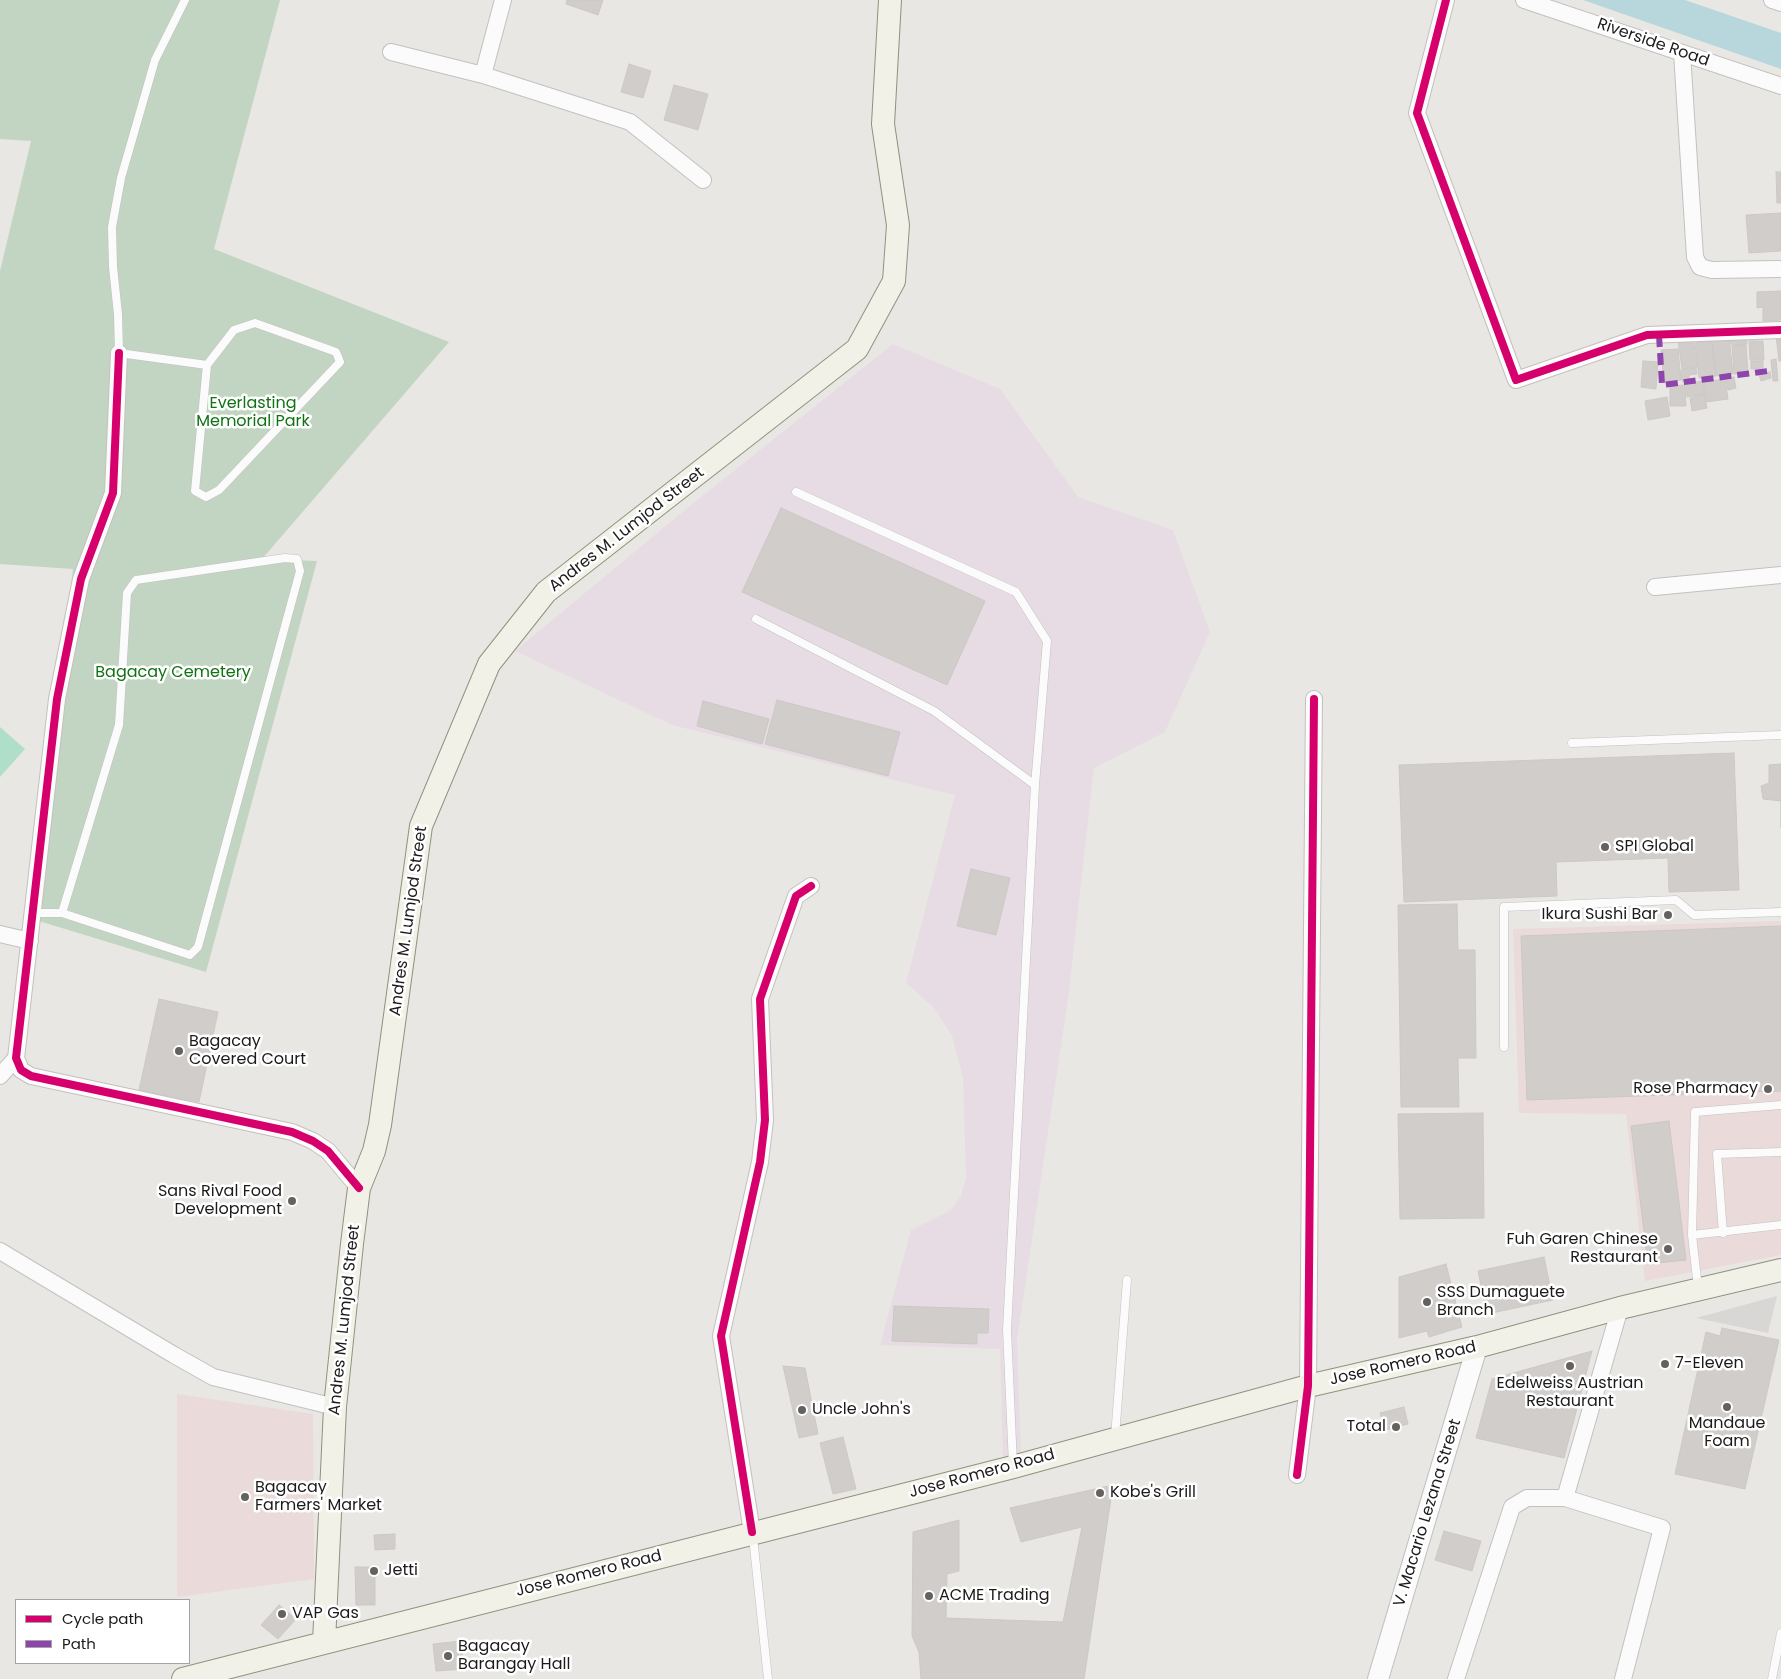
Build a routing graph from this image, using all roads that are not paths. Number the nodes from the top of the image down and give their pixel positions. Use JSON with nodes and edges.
{"nodes":[{"id":1,"x":185,"y":0,"type":"edge"},
{"id":2,"x":503,"y":0,"type":"edge"},
{"id":3,"x":890,"y":0,"type":"edge"},
{"id":4,"x":1446,"y":0,"type":"edge"},
{"id":5,"x":1524,"y":0,"type":"edge"},
{"id":6,"x":1772,"y":0,"type":"edge"},
{"id":7,"x":1781,"y":3,"type":"edge"},
{"id":8,"x":391,"y":52,"type":"dead end"},
{"id":9,"x":1682,"y":53,"type":"junction"},
{"id":10,"x":483,"y":74,"type":"junction"},
{"id":11,"x":1781,"y":86,"type":"edge"},
{"id":12,"x":703,"y":180,"type":"dead end"},
{"id":13,"x":1779,"y":269,"type":"dead end"},
{"id":14,"x":1781,"y":330,"type":"edge"},
{"id":15,"x":119,"y":353,"type":"junction"},
{"id":16,"x":207,"y":365,"type":"junction"},
{"id":17,"x":796,"y":492,"type":"dead end"},
{"id":18,"x":1781,"y":575,"type":"edge"},
{"id":19,"x":1655,"y":587,"type":"dead end"},
{"id":20,"x":756,"y":619,"type":"dead end"},
{"id":21,"x":1314,"y":699,"type":"dead end"},
{"id":22,"x":1781,"y":736,"type":"edge"},
{"id":23,"x":1572,"y":743,"type":"dead end"},
{"id":24,"x":1035,"y":786,"type":"junction"},
{"id":25,"x":811,"y":886,"type":"dead end"},
{"id":26,"x":1781,"y":912,"type":"edge"},
{"id":27,"x":33,"y":913,"type":"junction"},
{"id":28,"x":62,"y":913,"type":"junction"},
{"id":29,"x":0,"y":934,"type":"edge"},
{"id":30,"x":30,"y":940,"type":"junction"},
{"id":31,"x":1504,"y":1047,"type":"dead end"},
{"id":32,"x":16,"y":1058,"type":"junction"},
{"id":33,"x":0,"y":1076,"type":"edge"},
{"id":34,"x":1781,"y":1105,"type":"edge"},
{"id":35,"x":1781,"y":1152,"type":"edge"},
{"id":36,"x":360,"y":1188,"type":"junction"},
{"id":37,"x":1781,"y":1225,"type":"edge"},
{"id":38,"x":1723,"y":1233,"type":"junction"},
{"id":39,"x":1692,"y":1235,"type":"junction"},
{"id":40,"x":0,"y":1251,"type":"edge"},
{"id":41,"x":1781,"y":1270,"type":"edge"},
{"id":42,"x":1127,"y":1280,"type":"dead end"},
{"id":43,"x":1698,"y":1289,"type":"junction"},
{"id":44,"x":1620,"y":1308,"type":"junction"},
{"id":45,"x":1477,"y":1347,"type":"junction"},
{"id":46,"x":1308,"y":1386,"type":"junction"},
{"id":47,"x":335,"y":1407,"type":"junction"},
{"id":48,"x":1114,"y":1439,"type":"junction"},
{"id":49,"x":1013,"y":1467,"type":"junction"},
{"id":50,"x":1297,"y":1476,"type":"dead end"},
{"id":51,"x":1565,"y":1498,"type":"junction"},
{"id":52,"x":752,"y":1532,"type":"junction"},
{"id":53,"x":1781,"y":1633,"type":"edge"},
{"id":54,"x":324,"y":1642,"type":"junction"},
{"id":55,"x":244,"y":1671,"type":"edge"},
{"id":56,"x":183,"y":1679,"type":"edge"},
{"id":57,"x":768,"y":1679,"type":"edge"},
{"id":58,"x":1378,"y":1679,"type":"edge"},
{"id":59,"x":1456,"y":1679,"type":"edge"},
{"id":60,"x":1622,"y":1679,"type":"edge"},
{"id":61,"x":1772,"y":1679,"type":"edge"}],
"edges":[{"from":1,"to":15,"type":"lane"},
{"from":2,"to":10,"type":"street"},
{"from":3,"to":36,"type":"main road","name":"Andres M. Lumjod Street"},
{"from":4,"to":14,"type":"street"},
{"from":5,"to":9,"type":"street","name":"Riverside Road"},
{"from":6,"to":7,"type":"street"},
{"from":8,"to":10,"type":"street"},
{"from":9,"to":11,"type":"street","name":"Riverside Road"},
{"from":9,"to":13,"type":"street"},
{"from":10,"to":12,"type":"street"},
{"from":15,"to":16,"type":"lane"},
{"from":15,"to":27,"type":"street"},
{"from":16,"to":16,"type":"lane"},
{"from":17,"to":24,"type":"lane"},
{"from":18,"to":19,"type":"street"},
{"from":20,"to":24,"type":"lane"},
{"from":21,"to":46,"type":"street"},
{"from":22,"to":23,"type":"lane"},
{"from":24,"to":49,"type":"lane"},
{"from":25,"to":52,"type":"street"},
{"from":26,"to":31,"type":"lane"},
{"from":27,"to":28,"type":"lane"},
{"from":27,"to":30,"type":"street"},
{"from":28,"to":28,"type":"lane"},
{"from":29,"to":30,"type":"street"},
{"from":30,"to":32,"type":"street"},
{"from":32,"to":33,"type":"street"},
{"from":32,"to":36,"type":"street"},
{"from":34,"to":39,"type":"lane"},
{"from":35,"to":38,"type":"lane"},
{"from":36,"to":47,"type":"main road","name":"Andres M. Lumjod Street"},
{"from":37,"to":38,"type":"lane"},
{"from":38,"to":39,"type":"lane"},
{"from":39,"to":43,"type":"lane"},
{"from":40,"to":47,"type":"street"},
{"from":41,"to":43,"type":"main road","name":"Jose Romero Road"},
{"from":42,"to":48,"type":"lane"},
{"from":43,"to":44,"type":"main road","name":"Jose Romero Road"},
{"from":44,"to":45,"type":"main road","name":"Jose Romero Road"},
{"from":44,"to":51,"type":"street"},
{"from":45,"to":46,"type":"main road","name":"Jose Romero Road"},
{"from":45,"to":58,"type":"street","name":"V. Macario Lezana Street"},
{"from":46,"to":48,"type":"main road","name":"Jose Romero Road"},
{"from":46,"to":50,"type":"street"},
{"from":47,"to":54,"type":"main road","name":"Andres M. Lumjod Street"},
{"from":48,"to":49,"type":"main road","name":"Jose Romero Road"},
{"from":49,"to":52,"type":"main road","name":"Jose Romero Road"},
{"from":51,"to":59,"type":"street"},
{"from":51,"to":60,"type":"street"},
{"from":52,"to":54,"type":"main road","name":"Jose Romero Road"},
{"from":52,"to":57,"type":"lane"},
{"from":53,"to":61,"type":"lane"},
{"from":54,"to":55,"type":"main road","name":"Jose Romero Road"},
{"from":55,"to":56,"type":"main road","name":"Jose Romero Road"}]}
